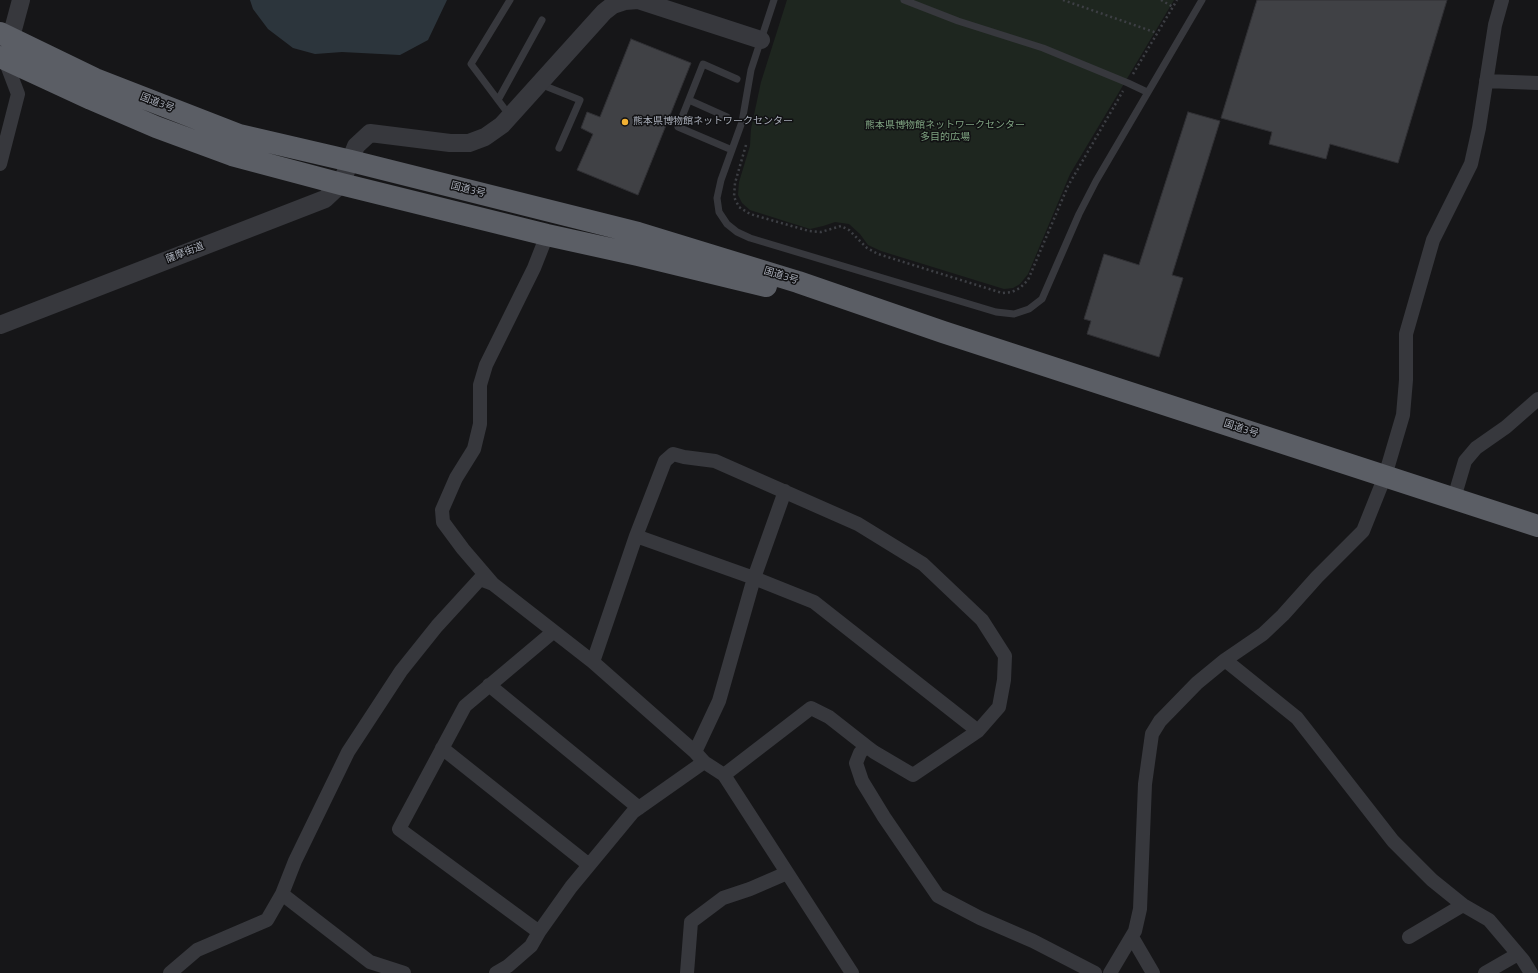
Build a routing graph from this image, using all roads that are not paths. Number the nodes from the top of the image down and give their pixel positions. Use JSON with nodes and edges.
{"nodes":[{"id":1,"x":21,"y":0,"type":"edge"},
{"id":2,"x":510,"y":0,"type":"edge"},
{"id":3,"x":774,"y":0,"type":"edge"},
{"id":4,"x":904,"y":0,"type":"edge"},
{"id":5,"x":1202,"y":0,"type":"edge"},
{"id":6,"x":1502,"y":0,"type":"edge"},
{"id":7,"x":665,"y":4,"type":"edge"},
{"id":8,"x":542,"y":20,"type":"dead end"},
{"id":9,"x":761,"y":40,"type":"junction"},
{"id":10,"x":3,"y":51,"type":"edge"},
{"id":11,"x":737,"y":79,"type":"dead end"},
{"id":12,"x":1486,"y":81,"type":"junction"},
{"id":13,"x":1538,"y":83,"type":"edge"},
{"id":14,"x":540,"y":84,"type":"junction"},
{"id":15,"x":1147,"y":92,"type":"junction"},
{"id":16,"x":498,"y":100,"type":"junction"},
{"id":17,"x":689,"y":100,"type":"junction"},
{"id":18,"x":510,"y":116,"type":"junction"},
{"id":19,"x":728,"y":117,"type":"dead end"},
{"id":20,"x":559,"y":148,"type":"dead end"},
{"id":21,"x":732,"y":150,"type":"junction"},
{"id":22,"x":351,"y":161,"type":"junction"},
{"id":23,"x":0,"y":164,"type":"edge"},
{"id":24,"x":341,"y":184,"type":"junction"},
{"id":25,"x":547,"y":235,"type":"junction"},
{"id":26,"x":0,"y":325,"type":"edge"},
{"id":27,"x":943,"y":332,"type":"junction"},
{"id":28,"x":1538,"y":399,"type":"edge"},
{"id":29,"x":1385,"y":476,"type":"junction"},
{"id":30,"x":785,"y":491,"type":"junction"},
{"id":31,"x":1454,"y":498,"type":"junction"},
{"id":32,"x":1538,"y":526,"type":"edge"},
{"id":33,"x":636,"y":536,"type":"junction"},
{"id":34,"x":754,"y":578,"type":"junction"},
{"id":35,"x":493,"y":584,"type":"junction"},
{"id":36,"x":553,"y":632,"type":"junction"},
{"id":37,"x":1225,"y":660,"type":"junction"},
{"id":38,"x":593,"y":662,"type":"junction"},
{"id":39,"x":489,"y":685,"type":"junction"},
{"id":40,"x":978,"y":731,"type":"junction"},
{"id":41,"x":866,"y":746,"type":"junction"},
{"id":42,"x":442,"y":748,"type":"junction"},
{"id":43,"x":700,"y":757,"type":"junction"},
{"id":44,"x":724,"y":774,"type":"junction"},
{"id":45,"x":639,"y":808,"type":"junction"},
{"id":46,"x":589,"y":865,"type":"junction"},
{"id":47,"x":787,"y":873,"type":"junction"},
{"id":48,"x":282,"y":894,"type":"junction"},
{"id":49,"x":1463,"y":905,"type":"junction"},
{"id":50,"x":539,"y":932,"type":"junction"},
{"id":51,"x":1132,"y":937,"type":"junction"},
{"id":52,"x":1409,"y":937,"type":"dead end"},
{"id":53,"x":1518,"y":954,"type":"junction"},
{"id":54,"x":368,"y":967,"type":"edge"},
{"id":55,"x":170,"y":973,"type":"edge"},
{"id":56,"x":404,"y":973,"type":"edge"},
{"id":57,"x":496,"y":973,"type":"edge"},
{"id":58,"x":687,"y":973,"type":"edge"},
{"id":59,"x":852,"y":973,"type":"edge"},
{"id":60,"x":1095,"y":973,"type":"edge"},
{"id":61,"x":1110,"y":973,"type":"edge"},
{"id":62,"x":1153,"y":973,"type":"edge"},
{"id":63,"x":1485,"y":973,"type":"edge"},
{"id":64,"x":1531,"y":973,"type":"edge"}],
"edges":[{"from":1,"to":10,"type":"street"},
{"from":2,"to":16,"type":"lane"},
{"from":3,"to":9,"type":"lane"},
{"from":4,"to":15,"type":"lane"},
{"from":5,"to":15,"type":"lane"},
{"from":6,"to":12,"type":"street"},
{"from":7,"to":9,"type":"street","name":"薩摩街道"},
{"from":7,"to":14,"type":"street","name":"薩摩街道"},
{"from":8,"to":16,"type":"lane"},
{"from":9,"to":21,"type":"lane"},
{"from":10,"to":22,"type":"highway","name":"国道3号"},
{"from":10,"to":23,"type":"street"},
{"from":10,"to":24,"type":"highway","name":"国道3号"},
{"from":11,"to":17,"type":"lane"},
{"from":12,"to":13,"type":"street"},
{"from":12,"to":29,"type":"street"},
{"from":14,"to":18,"type":"street","name":"薩摩街道"},
{"from":14,"to":20,"type":"lane"},
{"from":15,"to":21,"type":"lane"},
{"from":16,"to":18,"type":"lane"},
{"from":17,"to":19,"type":"lane"},
{"from":17,"to":21,"type":"lane"},
{"from":18,"to":22,"type":"street","name":"薩摩街道"},
{"from":22,"to":24,"type":"street","name":"薩摩街道"},
{"from":22,"to":27,"type":"highway","name":"国道3号"},
{"from":24,"to":25,"type":"highway","name":"国道3号"},
{"from":24,"to":26,"type":"street","name":"薩摩街道"},
{"from":25,"to":27,"type":"highway","name":"国道3号"},
{"from":25,"to":35,"type":"street"},
{"from":27,"to":29,"type":"highway","name":"国道3号"},
{"from":28,"to":31,"type":"street"},
{"from":29,"to":31,"type":"highway","name":"国道3号"},
{"from":29,"to":37,"type":"street"},
{"from":30,"to":33,"type":"street"},
{"from":30,"to":34,"type":"street"},
{"from":30,"to":40,"type":"street"},
{"from":31,"to":32,"type":"highway","name":"国道3号"},
{"from":33,"to":34,"type":"street"},
{"from":33,"to":38,"type":"street"},
{"from":34,"to":40,"type":"street"},
{"from":34,"to":43,"type":"street"},
{"from":35,"to":36,"type":"street"},
{"from":35,"to":48,"type":"street"},
{"from":36,"to":38,"type":"street"},
{"from":36,"to":39,"type":"street"},
{"from":37,"to":49,"type":"street"},
{"from":37,"to":51,"type":"street"},
{"from":38,"to":43,"type":"street"},
{"from":39,"to":42,"type":"street"},
{"from":39,"to":45,"type":"street"},
{"from":40,"to":41,"type":"street"},
{"from":41,"to":44,"type":"street"},
{"from":41,"to":60,"type":"street"},
{"from":42,"to":46,"type":"street"},
{"from":42,"to":50,"type":"street"},
{"from":43,"to":44,"type":"street"},
{"from":43,"to":45,"type":"street"},
{"from":44,"to":47,"type":"street"},
{"from":45,"to":46,"type":"street"},
{"from":46,"to":50,"type":"street"},
{"from":47,"to":58,"type":"street"},
{"from":47,"to":59,"type":"street"},
{"from":48,"to":54,"type":"street"},
{"from":48,"to":55,"type":"street"},
{"from":49,"to":52,"type":"street"},
{"from":49,"to":53,"type":"street"},
{"from":50,"to":57,"type":"street"},
{"from":51,"to":61,"type":"street"},
{"from":51,"to":62,"type":"street"},
{"from":53,"to":63,"type":"street"},
{"from":53,"to":64,"type":"street"},
{"from":54,"to":56,"type":"street"}]}
